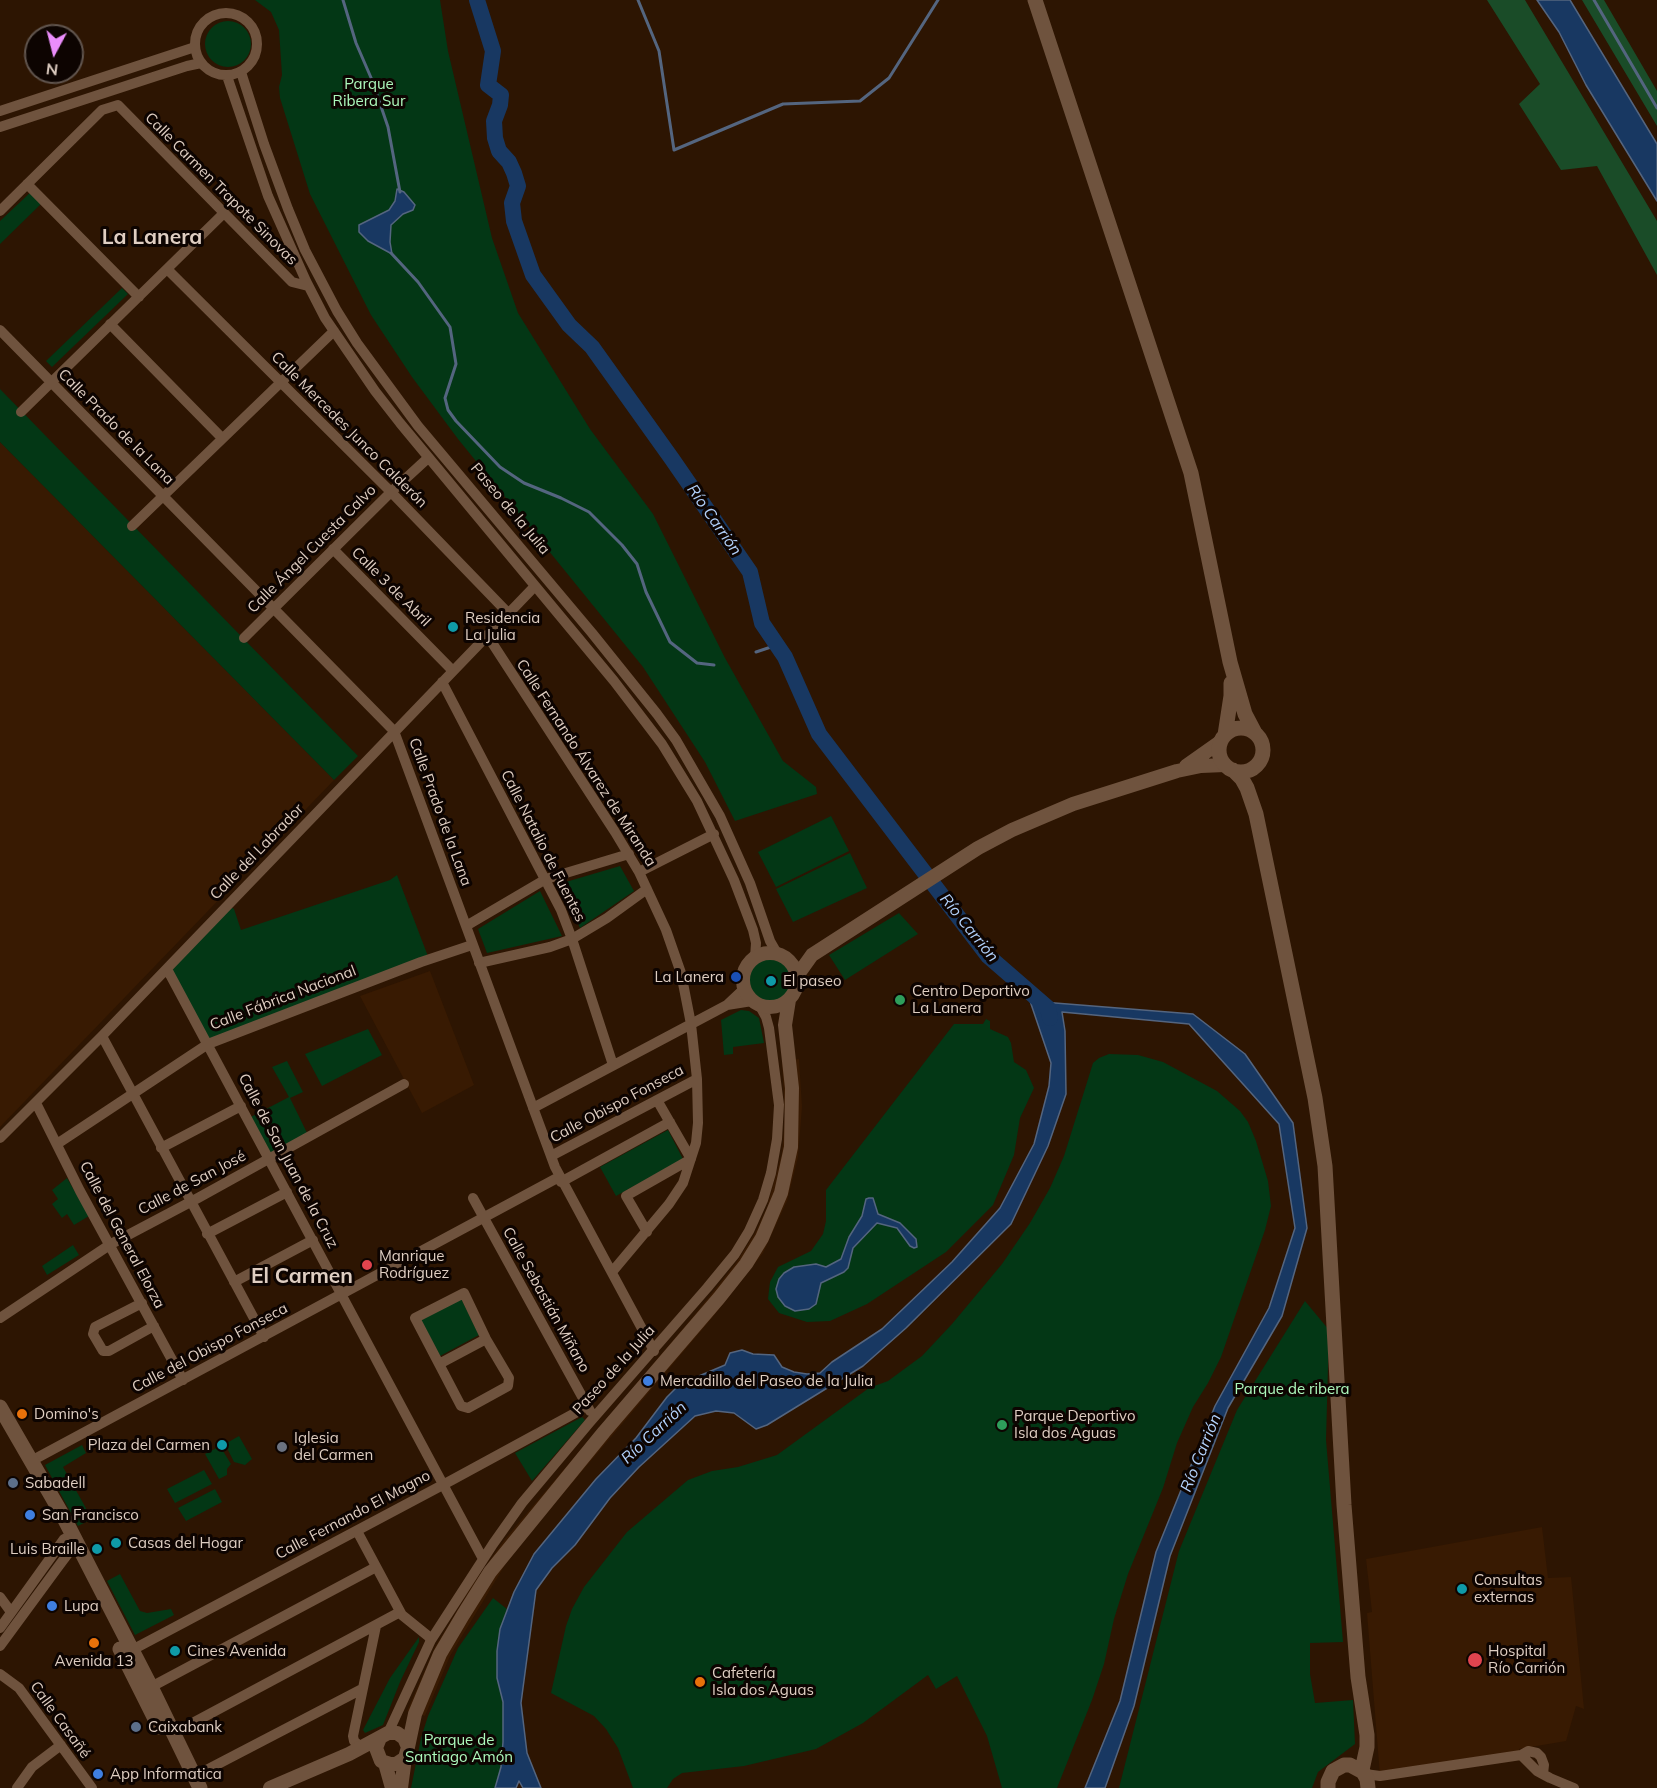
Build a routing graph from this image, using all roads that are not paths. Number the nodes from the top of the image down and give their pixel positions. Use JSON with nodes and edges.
{"nodes":[{"id":1,"x":1035,"y":0,"type":"edge"},
{"id":2,"x":195,"y":47,"type":"junction"},
{"id":3,"x":201,"y":63,"type":"junction"},
{"id":4,"x":241,"y":72,"type":"junction"},
{"id":5,"x":227,"y":76,"type":"junction"},
{"id":6,"x":0,"y":111,"type":"edge"},
{"id":7,"x":0,"y":127,"type":"edge"},
{"id":8,"x":27,"y":184,"type":"junction"},
{"id":9,"x":0,"y":211,"type":"edge"},
{"id":10,"x":224,"y":213,"type":"junction"},
{"id":11,"x":167,"y":269,"type":"junction"},
{"id":12,"x":308,"y":286,"type":"junction"},
{"id":13,"x":139,"y":297,"type":"junction"},
{"id":14,"x":110,"y":324,"type":"junction"},
{"id":15,"x":0,"y":330,"type":"edge"},
{"id":16,"x":333,"y":331,"type":"junction"},
{"id":17,"x":280,"y":382,"type":"junction"},
{"id":18,"x":52,"y":383,"type":"junction"},
{"id":19,"x":21,"y":412,"type":"dead end"},
{"id":20,"x":222,"y":438,"type":"junction"},
{"id":21,"x":428,"y":458,"type":"junction"},
{"id":22,"x":391,"y":492,"type":"junction"},
{"id":23,"x":163,"y":496,"type":"junction"},
{"id":24,"x":132,"y":526,"type":"dead end"},
{"id":25,"x":333,"y":549,"type":"junction"},
{"id":26,"x":535,"y":586,"type":"junction"},
{"id":27,"x":273,"y":608,"type":"junction"},
{"id":28,"x":508,"y":613,"type":"junction"},
{"id":29,"x":487,"y":635,"type":"junction"},
{"id":30,"x":244,"y":638,"type":"dead end"},
{"id":31,"x":1230,"y":662,"type":"junction"},
{"id":32,"x":453,"y":671,"type":"junction"},
{"id":33,"x":442,"y":682,"type":"junction"},
{"id":34,"x":394,"y":731,"type":"junction"},
{"id":35,"x":1255,"y":733,"type":"junction"},
{"id":36,"x":1223,"y":739,"type":"junction"},
{"id":37,"x":1258,"y":762,"type":"junction"},
{"id":38,"x":1229,"y":767,"type":"junction"},
{"id":39,"x":1177,"y":771,"type":"junction"},
{"id":40,"x":1256,"y":814,"type":"junction"},
{"id":41,"x":714,"y":834,"type":"junction"},
{"id":42,"x":629,"y":854,"type":"junction"},
{"id":43,"x":639,"y":872,"type":"junction"},
{"id":44,"x":546,"y":879,"type":"junction"},
{"id":45,"x":647,"y":889,"type":"junction"},
{"id":46,"x":466,"y":926,"type":"junction"},
{"id":47,"x":572,"y":939,"type":"junction"},
{"id":48,"x":472,"y":945,"type":"junction"},
{"id":49,"x":812,"y":955,"type":"junction"},
{"id":50,"x":755,"y":958,"type":"junction"},
{"id":51,"x":784,"y":958,"type":"junction"},
{"id":52,"x":479,"y":963,"type":"junction"},
{"id":53,"x":167,"y":969,"type":"junction"},
{"id":54,"x":797,"y":976,"type":"junction"},
{"id":55,"x":744,"y":989,"type":"junction"},
{"id":56,"x":789,"y":1000,"type":"junction"},
{"id":57,"x":727,"y":1005,"type":"junction"},
{"id":58,"x":762,"y":1005,"type":"junction"},
{"id":59,"x":691,"y":1024,"type":"junction"},
{"id":60,"x":785,"y":1025,"type":"junction"},
{"id":61,"x":102,"y":1036,"type":"junction"},
{"id":62,"x":207,"y":1044,"type":"junction"},
{"id":63,"x":613,"y":1065,"type":"junction"},
{"id":64,"x":697,"y":1079,"type":"junction"},
{"id":65,"x":404,"y":1084,"type":"dead end"},
{"id":66,"x":133,"y":1095,"type":"junction"},
{"id":67,"x":657,"y":1100,"type":"junction"},
{"id":68,"x":36,"y":1104,"type":"junction"},
{"id":69,"x":241,"y":1106,"type":"junction"},
{"id":70,"x":533,"y":1108,"type":"junction"},
{"id":71,"x":670,"y":1122,"type":"junction"},
{"id":72,"x":0,"y":1138,"type":"edge"},
{"id":73,"x":57,"y":1144,"type":"junction"},
{"id":74,"x":161,"y":1148,"type":"junction"},
{"id":75,"x":550,"y":1156,"type":"junction"},
{"id":76,"x":269,"y":1159,"type":"junction"},
{"id":77,"x":691,"y":1160,"type":"junction"},
{"id":78,"x":560,"y":1180,"type":"junction"},
{"id":79,"x":287,"y":1192,"type":"junction"},
{"id":80,"x":473,"y":1198,"type":"dead end"},
{"id":81,"x":190,"y":1203,"type":"junction"},
{"id":82,"x":484,"y":1218,"type":"junction"},
{"id":83,"x":647,"y":1232,"type":"junction"},
{"id":84,"x":207,"y":1234,"type":"junction"},
{"id":85,"x":313,"y":1240,"type":"junction"},
{"id":86,"x":111,"y":1244,"type":"junction"},
{"id":87,"x":612,"y":1272,"type":"junction"},
{"id":88,"x":234,"y":1282,"type":"junction"},
{"id":89,"x":342,"y":1294,"type":"junction"},
{"id":90,"x":142,"y":1303,"type":"junction"},
{"id":91,"x":0,"y":1318,"type":"edge"},
{"id":92,"x":154,"y":1326,"type":"junction"},
{"id":93,"x":264,"y":1336,"type":"junction"},
{"id":94,"x":486,"y":1339,"type":"junction"},
{"id":95,"x":654,"y":1351,"type":"junction"},
{"id":96,"x":439,"y":1364,"type":"junction"},
{"id":97,"x":183,"y":1380,"type":"junction"},
{"id":98,"x":586,"y":1404,"type":"junction"},
{"id":99,"x":0,"y":1407,"type":"edge"},
{"id":100,"x":594,"y":1417,"type":"junction"},
{"id":101,"x":0,"y":1425,"type":"edge"},
{"id":102,"x":33,"y":1460,"type":"junction"},
{"id":103,"x":443,"y":1485,"type":"junction"},
{"id":104,"x":357,"y":1531,"type":"junction"},
{"id":105,"x":72,"y":1543,"type":"junction"},
{"id":106,"x":483,"y":1559,"type":"junction"},
{"id":107,"x":376,"y":1567,"type":"junction"},
{"id":108,"x":0,"y":1597,"type":"edge"},
{"id":109,"x":11,"y":1612,"type":"junction"},
{"id":110,"x":400,"y":1612,"type":"junction"},
{"id":111,"x":376,"y":1626,"type":"junction"},
{"id":112,"x":0,"y":1628,"type":"edge"},
{"id":113,"x":431,"y":1640,"type":"junction"},
{"id":114,"x":0,"y":1646,"type":"edge"},
{"id":115,"x":132,"y":1650,"type":"junction"},
{"id":116,"x":0,"y":1674,"type":"edge"},
{"id":117,"x":151,"y":1687,"type":"junction"},
{"id":118,"x":362,"y":1689,"type":"junction"},
{"id":119,"x":415,"y":1714,"type":"junction"},
{"id":120,"x":174,"y":1733,"type":"junction"},
{"id":121,"x":388,"y":1735,"type":"junction"},
{"id":122,"x":61,"y":1745,"type":"junction"},
{"id":123,"x":355,"y":1751,"type":"junction"},
{"id":124,"x":406,"y":1752,"type":"junction"},
{"id":125,"x":382,"y":1760,"type":"junction"},
{"id":126,"x":1366,"y":1777,"type":"edge"},
{"id":127,"x":195,"y":1784,"type":"edge"},
{"id":128,"x":17,"y":1788,"type":"edge"},
{"id":129,"x":92,"y":1788,"type":"edge"},
{"id":130,"x":270,"y":1788,"type":"edge"},
{"id":131,"x":392,"y":1788,"type":"edge"},
{"id":132,"x":401,"y":1788,"type":"edge"},
{"id":133,"x":1328,"y":1788,"type":"edge"},
{"id":134,"x":1574,"y":1788,"type":"edge"}],
"edges":[{"from":1,"to":31,"type":"main road"},
{"from":2,"to":3,"type":"street"},
{"from":2,"to":4,"type":"street"},
{"from":2,"to":6,"type":"street"},
{"from":3,"to":5,"type":"street"},
{"from":3,"to":7,"type":"street"},
{"from":4,"to":5,"type":"street"},
{"from":4,"to":51,"type":"street","name":"Paseo de la Julia"},
{"from":5,"to":12,"type":"street","name":"Paseo de la Julia"},
{"from":8,"to":9,"type":"street"},
{"from":8,"to":10,"type":"street","name":"Calle Carmen Trapote Sinovas"},
{"from":8,"to":13,"type":"street"},
{"from":10,"to":11,"type":"street"},
{"from":10,"to":12,"type":"street","name":"Calle Carmen Trapote Sinovas"},
{"from":11,"to":13,"type":"street"},
{"from":11,"to":17,"type":"street","name":"Calle Mercedes Junco Calderón"},
{"from":12,"to":16,"type":"street","name":"Paseo de la Julia"},
{"from":13,"to":14,"type":"street"},
{"from":14,"to":18,"type":"street"},
{"from":14,"to":20,"type":"street"},
{"from":15,"to":18,"type":"street","name":"Calle Prado de la Lana"},
{"from":16,"to":17,"type":"street"},
{"from":16,"to":21,"type":"street","name":"Paseo de la Julia"},
{"from":17,"to":20,"type":"street"},
{"from":17,"to":22,"type":"street","name":"Calle Mercedes Junco Calderón"},
{"from":18,"to":19,"type":"street"},
{"from":18,"to":23,"type":"street","name":"Calle Prado de la Lana"},
{"from":20,"to":23,"type":"street"},
{"from":21,"to":22,"type":"street","name":"Calle Ángel Cuesta Calvo"},
{"from":21,"to":26,"type":"street","name":"Paseo de la Julia"},
{"from":22,"to":25,"type":"street","name":"Calle Ángel Cuesta Calvo"},
{"from":22,"to":28,"type":"street","name":"Calle Mercedes Junco Calderón"},
{"from":23,"to":24,"type":"street"},
{"from":23,"to":27,"type":"street","name":"Calle Prado de la Lana"},
{"from":25,"to":27,"type":"street","name":"Calle Ángel Cuesta Calvo"},
{"from":25,"to":32,"type":"street","name":"Calle 3 de Abril"},
{"from":26,"to":28,"type":"street","name":"Calle del Labrador"},
{"from":26,"to":41,"type":"street","name":"Paseo de la Julia"},
{"from":27,"to":30,"type":"street","name":"Calle Ángel Cuesta Calvo"},
{"from":27,"to":34,"type":"street","name":"Calle Prado de la Lana"},
{"from":28,"to":29,"type":"street","name":"Calle del Labrador"},
{"from":29,"to":32,"type":"street","name":"Calle del Labrador"},
{"from":29,"to":42,"type":"street","name":"Calle Fernando Álvarez de Miranda"},
{"from":31,"to":35,"type":"main road"},
{"from":31,"to":36,"type":"main road"},
{"from":32,"to":33,"type":"street","name":"Calle del Labrador"},
{"from":33,"to":34,"type":"street","name":"Calle del Labrador"},
{"from":33,"to":44,"type":"street","name":"Calle Natalio de Fuentes"},
{"from":34,"to":46,"type":"street","name":"Calle Prado de la Lana"},
{"from":34,"to":53,"type":"street","name":"Calle del Labrador"},
{"from":35,"to":36,"type":"main road"},
{"from":35,"to":37,"type":"main road"},
{"from":36,"to":38,"type":"main road"},
{"from":36,"to":39,"type":"street"},
{"from":37,"to":38,"type":"main road"},
{"from":37,"to":40,"type":"main road"},
{"from":38,"to":39,"type":"street"},
{"from":38,"to":40,"type":"main road"},
{"from":39,"to":49,"type":"street"},
{"from":40,"to":126,"type":"main road"},
{"from":41,"to":43,"type":"street"},
{"from":41,"to":50,"type":"street","name":"Paseo de la Julia"},
{"from":42,"to":43,"type":"street","name":"Calle Fernando Álvarez de Miranda"},
{"from":42,"to":44,"type":"street"},
{"from":43,"to":45,"type":"street","name":"Calle Fernando Álvarez de Miranda"},
{"from":44,"to":46,"type":"street"},
{"from":44,"to":47,"type":"street","name":"Calle Natalio de Fuentes"},
{"from":45,"to":47,"type":"street"},
{"from":45,"to":59,"type":"street","name":"Calle Fernando Álvarez de Miranda"},
{"from":46,"to":48,"type":"street","name":"Calle Prado de la Lana"},
{"from":47,"to":52,"type":"street"},
{"from":47,"to":63,"type":"street","name":"Calle Natalio de Fuentes"},
{"from":48,"to":52,"type":"street","name":"Calle Prado de la Lana"},
{"from":48,"to":62,"type":"street","name":"Calle Fábrica Nacional"},
{"from":49,"to":51,"type":"street"},
{"from":49,"to":54,"type":"street"},
{"from":50,"to":51,"type":"street"},
{"from":50,"to":55,"type":"street"},
{"from":51,"to":54,"type":"street"},
{"from":52,"to":70,"type":"street","name":"Calle Prado de la Lana"},
{"from":53,"to":61,"type":"street","name":"Calle del Labrador"},
{"from":53,"to":62,"type":"street","name":"Calle de San Juan de la Cruz"},
{"from":54,"to":56,"type":"street"},
{"from":55,"to":57,"type":"street"},
{"from":55,"to":58,"type":"street"},
{"from":56,"to":58,"type":"street"},
{"from":56,"to":60,"type":"street","name":"Paseo de la Julia"},
{"from":57,"to":58,"type":"street"},
{"from":57,"to":59,"type":"street"},
{"from":58,"to":60,"type":"street","name":"Paseo de la Julia"},
{"from":58,"to":95,"type":"street","name":"Paseo de la Julia"},
{"from":59,"to":63,"type":"street"},
{"from":59,"to":64,"type":"street","name":"Calle Fernando Álvarez de Miranda"},
{"from":60,"to":119,"type":"street","name":"Paseo de la Julia"},
{"from":61,"to":66,"type":"street"},
{"from":61,"to":68,"type":"street","name":"Calle del Labrador"},
{"from":62,"to":66,"type":"street","name":"Calle Fábrica Nacional"},
{"from":62,"to":69,"type":"street","name":"Calle de San Juan de la Cruz"},
{"from":63,"to":70,"type":"street"},
{"from":64,"to":67,"type":"street","name":"Calle Obispo Fonseca"},
{"from":64,"to":77,"type":"street","name":"Calle Fernando Álvarez de Miranda"},
{"from":65,"to":76,"type":"street","name":"Calle de San José"},
{"from":66,"to":73,"type":"street","name":"Calle Fábrica Nacional"},
{"from":66,"to":74,"type":"street"},
{"from":67,"to":71,"type":"street"},
{"from":67,"to":75,"type":"street","name":"Calle Obispo Fonseca"},
{"from":68,"to":72,"type":"street","name":"Calle del Labrador"},
{"from":68,"to":73,"type":"street","name":"Calle del General Elorza"},
{"from":69,"to":74,"type":"street"},
{"from":69,"to":76,"type":"street","name":"Calle de San Juan de la Cruz"},
{"from":70,"to":75,"type":"street","name":"Calle Prado de la Lana"},
{"from":71,"to":77,"type":"street"},
{"from":71,"to":78,"type":"street"},
{"from":73,"to":86,"type":"street","name":"Calle del General Elorza"},
{"from":74,"to":81,"type":"street"},
{"from":75,"to":78,"type":"street","name":"Calle Prado de la Lana"},
{"from":76,"to":79,"type":"street","name":"Calle de San Juan de la Cruz"},
{"from":76,"to":81,"type":"street","name":"Calle de San José"},
{"from":77,"to":83,"type":"street","name":"Calle Fernando Álvarez de Miranda"},
{"from":77,"to":83,"type":"street"},
{"from":78,"to":82,"type":"street","name":"Calle del Obispo Fonseca"},
{"from":78,"to":87,"type":"street","name":"Calle Prado de la Lana"},
{"from":79,"to":84,"type":"street"},
{"from":79,"to":85,"type":"street","name":"Calle de San Juan de la Cruz"},
{"from":80,"to":82,"type":"street","name":"Calle Sebastián Miñano"},
{"from":81,"to":84,"type":"street"},
{"from":81,"to":86,"type":"street","name":"Calle de San José"},
{"from":82,"to":89,"type":"street","name":"Calle del Obispo Fonseca"},
{"from":82,"to":98,"type":"street","name":"Calle Sebastián Miñano"},
{"from":83,"to":87,"type":"street","name":"Calle Fernando Álvarez de Miranda"},
{"from":84,"to":88,"type":"street"},
{"from":85,"to":88,"type":"street"},
{"from":85,"to":89,"type":"street","name":"Calle de San Juan de la Cruz"},
{"from":86,"to":90,"type":"street","name":"Calle del General Elorza"},
{"from":86,"to":91,"type":"street","name":"Calle de San José"},
{"from":87,"to":95,"type":"street","name":"Calle Prado de la Lana"},
{"from":88,"to":93,"type":"street"},
{"from":89,"to":93,"type":"street","name":"Calle del Obispo Fonseca"},
{"from":89,"to":103,"type":"street","name":"Calle de San Juan de la Cruz"},
{"from":90,"to":92,"type":"street","name":"Calle del General Elorza"},
{"from":90,"to":92,"type":"street"},
{"from":92,"to":97,"type":"street","name":"Calle del General Elorza"},
{"from":93,"to":97,"type":"street","name":"Calle del Obispo Fonseca"},
{"from":94,"to":96,"type":"street"},
{"from":94,"to":96,"type":"street"},
{"from":94,"to":96,"type":"street"},
{"from":95,"to":100,"type":"street","name":"Paseo de la Julia"},
{"from":97,"to":102,"type":"street","name":"Calle del Obispo Fonseca"},
{"from":98,"to":100,"type":"street","name":"Calle Sebastián Miñano"},
{"from":98,"to":103,"type":"street","name":"Calle Fernando El Magno"},
{"from":99,"to":102,"type":"main road"},
{"from":100,"to":106,"type":"street","name":"Paseo de la Julia"},
{"from":101,"to":105,"type":"main road"},
{"from":102,"to":105,"type":"main road"},
{"from":103,"to":104,"type":"street","name":"Calle Fernando El Magno"},
{"from":103,"to":106,"type":"street","name":"Calle de San Juan de la Cruz"},
{"from":104,"to":107,"type":"street"},
{"from":104,"to":115,"type":"street","name":"Calle Fernando El Magno"},
{"from":105,"to":109,"type":"street"},
{"from":105,"to":114,"type":"street"},
{"from":105,"to":115,"type":"main road"},
{"from":105,"to":127,"type":"main road"},
{"from":106,"to":113,"type":"street","name":"Paseo de la Julia"},
{"from":107,"to":110,"type":"street"},
{"from":107,"to":117,"type":"street"},
{"from":108,"to":109,"type":"street"},
{"from":109,"to":112,"type":"street"},
{"from":110,"to":111,"type":"street"},
{"from":110,"to":113,"type":"street"},
{"from":111,"to":118,"type":"street"},
{"from":111,"to":120,"type":"street"},
{"from":113,"to":121,"type":"street","name":"Paseo de la Julia"},
{"from":115,"to":117,"type":"main road"},
{"from":116,"to":122,"type":"street","name":"Calle Casañé"},
{"from":117,"to":120,"type":"main road"},
{"from":118,"to":123,"type":"street"},
{"from":118,"to":127,"type":"street"},
{"from":119,"to":121,"type":"street","name":"Paseo de la Julia"},
{"from":119,"to":124,"type":"street","name":"Paseo de la Julia"},
{"from":120,"to":127,"type":"main road"},
{"from":121,"to":123,"type":"street","name":"Paseo de la Julia"},
{"from":121,"to":124,"type":"street"},
{"from":121,"to":125,"type":"street"},
{"from":122,"to":128,"type":"street"},
{"from":122,"to":129,"type":"street","name":"Calle Casañé"},
{"from":123,"to":125,"type":"street"},
{"from":123,"to":130,"type":"street","name":"Paseo de la Julia"},
{"from":124,"to":125,"type":"street"},
{"from":124,"to":132,"type":"street","name":"Paseo de la Julia"},
{"from":125,"to":131,"type":"street"},
{"from":126,"to":133,"type":"main road"},
{"from":126,"to":134,"type":"street"}]}
